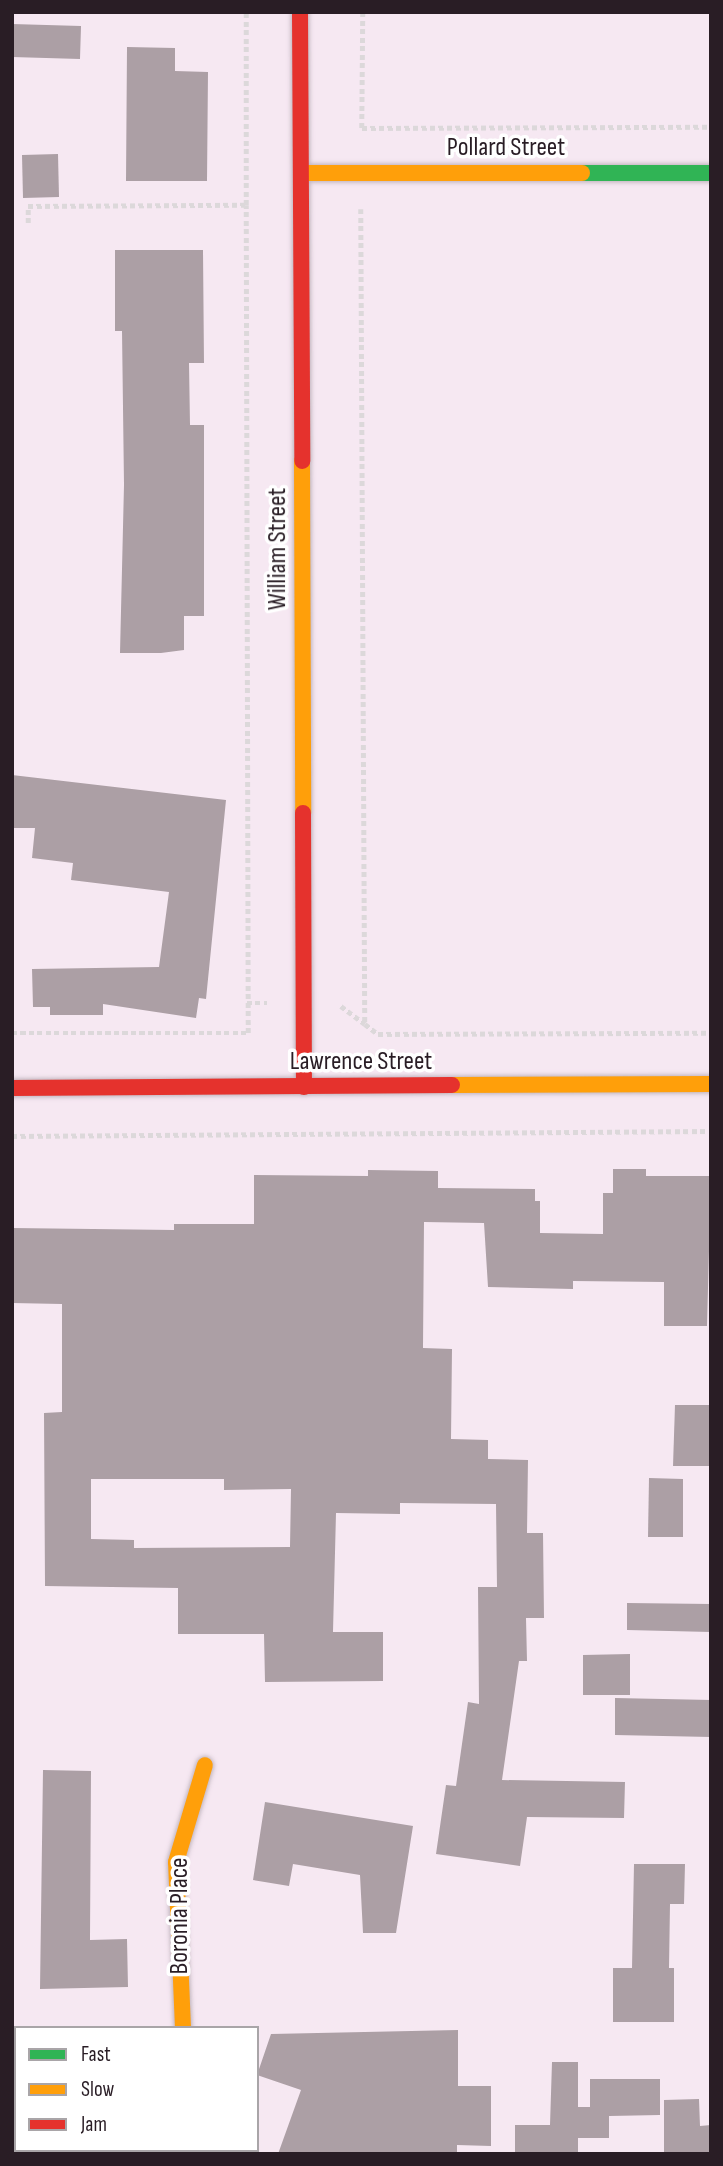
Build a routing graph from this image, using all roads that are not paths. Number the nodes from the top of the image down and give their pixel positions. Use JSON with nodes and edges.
{"nodes":[{"id":1,"x":300,"y":12,"type":"edge"},
{"id":2,"x":301,"y":173,"type":"junction"},
{"id":3,"x":711,"y":173,"type":"edge"},
{"id":4,"x":711,"y":1084,"type":"edge"},
{"id":5,"x":304,"y":1087,"type":"junction"},
{"id":6,"x":12,"y":1088,"type":"edge"},
{"id":7,"x":205,"y":1765,"type":"dead end"},
{"id":8,"x":183,"y":2026,"type":"edge"}],
"edges":[{"from":1,"to":2,"type":"street","name":"William Street"},
{"from":2,"to":3,"type":"street","name":"Pollard Street"},
{"from":2,"to":5,"type":"street","name":"William Street"},
{"from":4,"to":5,"type":"street","name":"Lawrence Street"},
{"from":5,"to":6,"type":"street","name":"Lawrence Street"},
{"from":7,"to":8,"type":"street","name":"Boronia Place"}]}
